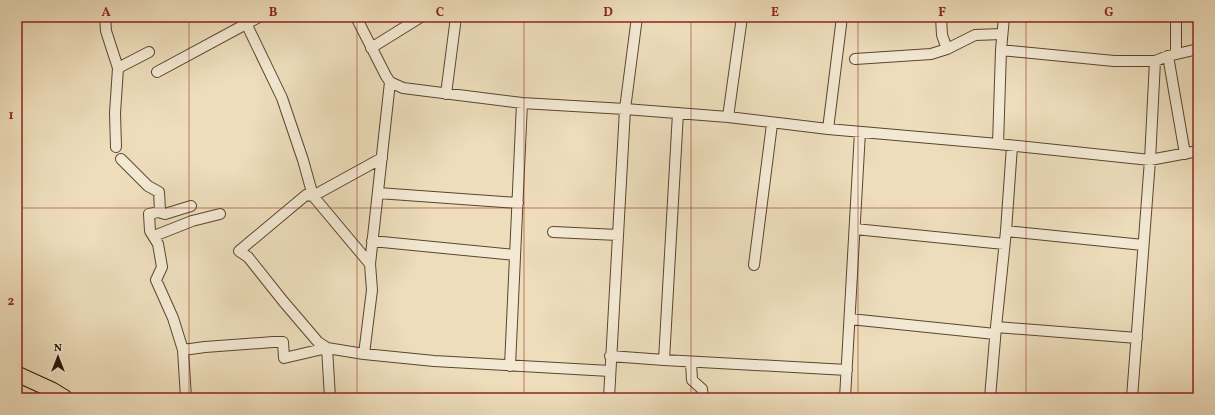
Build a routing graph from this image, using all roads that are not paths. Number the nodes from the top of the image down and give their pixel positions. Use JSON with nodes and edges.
{"nodes":[{"id":1,"x":105,"y":17,"type":"edge"},
{"id":2,"x":259,"y":17,"type":"edge"},
{"id":3,"x":356,"y":17,"type":"edge"},
{"id":4,"x":421,"y":17,"type":"edge"},
{"id":5,"x":456,"y":17,"type":"edge"},
{"id":6,"x":637,"y":17,"type":"edge"},
{"id":7,"x":742,"y":17,"type":"edge"},
{"id":8,"x":842,"y":17,"type":"edge"},
{"id":9,"x":941,"y":17,"type":"edge"},
{"id":10,"x":1004,"y":17,"type":"edge"},
{"id":11,"x":1176,"y":17,"type":"edge"},
{"id":12,"x":245,"y":21,"type":"edge"},
{"id":13,"x":1002,"y":34,"type":"junction"},
{"id":14,"x":371,"y":48,"type":"junction"},
{"id":15,"x":947,"y":49,"type":"junction"},
{"id":16,"x":1198,"y":49,"type":"edge"},
{"id":17,"x":1001,"y":50,"type":"junction"},
{"id":18,"x":149,"y":52,"type":"dead end"},
{"id":19,"x":1172,"y":55,"type":"junction"},
{"id":20,"x":855,"y":59,"type":"dead end"},
{"id":21,"x":1155,"y":61,"type":"junction"},
{"id":22,"x":118,"y":68,"type":"junction"},
{"id":23,"x":157,"y":72,"type":"dead end"},
{"id":24,"x":390,"y":82,"type":"junction"},
{"id":25,"x":446,"y":94,"type":"junction"},
{"id":26,"x":522,"y":103,"type":"junction"},
{"id":27,"x":626,"y":108,"type":"junction"},
{"id":28,"x":678,"y":113,"type":"junction"},
{"id":29,"x":728,"y":117,"type":"junction"},
{"id":30,"x":772,"y":124,"type":"junction"},
{"id":31,"x":828,"y":129,"type":"junction"},
{"id":32,"x":860,"y":132,"type":"junction"},
{"id":33,"x":998,"y":144,"type":"junction"},
{"id":34,"x":1012,"y":146,"type":"junction"},
{"id":35,"x":116,"y":147,"type":"dead end"},
{"id":36,"x":1198,"y":151,"type":"edge"},
{"id":37,"x":1185,"y":154,"type":"junction"},
{"id":38,"x":121,"y":158,"type":"dead end"},
{"id":39,"x":382,"y":158,"type":"junction"},
{"id":40,"x":1150,"y":160,"type":"junction"},
{"id":41,"x":378,"y":193,"type":"junction"},
{"id":42,"x":313,"y":196,"type":"junction"},
{"id":43,"x":518,"y":203,"type":"junction"},
{"id":44,"x":191,"y":206,"type":"dead end"},
{"id":45,"x":158,"y":212,"type":"junction"},
{"id":46,"x":220,"y":214,"type":"dead end"},
{"id":47,"x":855,"y":229,"type":"junction"},
{"id":48,"x":1006,"y":231,"type":"junction"},
{"id":49,"x":553,"y":232,"type":"dead end"},
{"id":50,"x":618,"y":235,"type":"junction"},
{"id":51,"x":154,"y":236,"type":"junction"},
{"id":52,"x":372,"y":241,"type":"junction"},
{"id":53,"x":1004,"y":244,"type":"junction"},
{"id":54,"x":1144,"y":245,"type":"junction"},
{"id":55,"x":515,"y":256,"type":"junction"},
{"id":56,"x":370,"y":264,"type":"junction"},
{"id":57,"x":754,"y":265,"type":"dead end"},
{"id":58,"x":850,"y":319,"type":"junction"},
{"id":59,"x":995,"y":330,"type":"junction"},
{"id":60,"x":1137,"y":338,"type":"junction"},
{"id":61,"x":328,"y":348,"type":"junction"},
{"id":62,"x":183,"y":350,"type":"junction"},
{"id":63,"x":364,"y":354,"type":"junction"},
{"id":64,"x":610,"y":356,"type":"junction"},
{"id":65,"x":664,"y":360,"type":"junction"},
{"id":66,"x":691,"y":362,"type":"junction"},
{"id":67,"x":510,"y":366,"type":"junction"},
{"id":68,"x":610,"y":370,"type":"junction"},
{"id":69,"x":847,"y":370,"type":"junction"},
{"id":70,"x":17,"y":374,"type":"edge"},
{"id":71,"x":65,"y":398,"type":"edge"},
{"id":72,"x":186,"y":398,"type":"edge"},
{"id":73,"x":330,"y":398,"type":"edge"},
{"id":74,"x":609,"y":398,"type":"edge"},
{"id":75,"x":703,"y":398,"type":"edge"},
{"id":76,"x":845,"y":398,"type":"edge"},
{"id":77,"x":990,"y":398,"type":"edge"},
{"id":78,"x":1132,"y":398,"type":"edge"}],
"edges":[{"from":1,"to":22,"type":"street"},
{"from":2,"to":12,"type":"street"},
{"from":3,"to":14,"type":"street"},
{"from":4,"to":14,"type":"street"},
{"from":5,"to":25,"type":"street"},
{"from":6,"to":27,"type":"street"},
{"from":7,"to":29,"type":"street"},
{"from":8,"to":31,"type":"street"},
{"from":9,"to":15,"type":"street"},
{"from":10,"to":13,"type":"street"},
{"from":11,"to":19,"type":"street"},
{"from":12,"to":23,"type":"street"},
{"from":12,"to":42,"type":"street"},
{"from":13,"to":15,"type":"street"},
{"from":13,"to":17,"type":"street"},
{"from":14,"to":24,"type":"street"},
{"from":15,"to":20,"type":"street"},
{"from":16,"to":19,"type":"street"},
{"from":17,"to":21,"type":"street"},
{"from":17,"to":33,"type":"street"},
{"from":18,"to":22,"type":"street"},
{"from":19,"to":21,"type":"street"},
{"from":19,"to":37,"type":"street"},
{"from":21,"to":40,"type":"street"},
{"from":22,"to":35,"type":"street"},
{"from":24,"to":25,"type":"street"},
{"from":24,"to":39,"type":"street"},
{"from":25,"to":26,"type":"street"},
{"from":26,"to":27,"type":"street"},
{"from":26,"to":43,"type":"street"},
{"from":27,"to":28,"type":"street"},
{"from":27,"to":50,"type":"street"},
{"from":28,"to":29,"type":"street"},
{"from":28,"to":65,"type":"street"},
{"from":29,"to":30,"type":"street"},
{"from":30,"to":31,"type":"street"},
{"from":30,"to":57,"type":"street"},
{"from":31,"to":32,"type":"street"},
{"from":32,"to":33,"type":"street"},
{"from":32,"to":47,"type":"street"},
{"from":33,"to":34,"type":"street"},
{"from":34,"to":40,"type":"street"},
{"from":34,"to":48,"type":"street"},
{"from":36,"to":37,"type":"street"},
{"from":37,"to":40,"type":"street"},
{"from":38,"to":45,"type":"street"},
{"from":39,"to":41,"type":"street"},
{"from":39,"to":42,"type":"street"},
{"from":40,"to":54,"type":"street"},
{"from":41,"to":43,"type":"street"},
{"from":41,"to":52,"type":"street"},
{"from":42,"to":56,"type":"street"},
{"from":42,"to":61,"type":"street"},
{"from":43,"to":55,"type":"street"},
{"from":44,"to":45,"type":"street"},
{"from":45,"to":51,"type":"street"},
{"from":46,"to":51,"type":"street"},
{"from":47,"to":53,"type":"street"},
{"from":47,"to":58,"type":"street"},
{"from":48,"to":53,"type":"street"},
{"from":48,"to":54,"type":"street"},
{"from":49,"to":50,"type":"street"},
{"from":50,"to":64,"type":"street"},
{"from":51,"to":62,"type":"street"},
{"from":52,"to":55,"type":"street"},
{"from":52,"to":56,"type":"street"},
{"from":53,"to":59,"type":"street"},
{"from":54,"to":60,"type":"street"},
{"from":55,"to":67,"type":"street"},
{"from":56,"to":63,"type":"street"},
{"from":58,"to":59,"type":"street"},
{"from":58,"to":69,"type":"street"},
{"from":59,"to":60,"type":"street"},
{"from":59,"to":77,"type":"street"},
{"from":60,"to":78,"type":"street"},
{"from":61,"to":62,"type":"street"},
{"from":61,"to":63,"type":"street"},
{"from":61,"to":73,"type":"street"},
{"from":62,"to":72,"type":"street"},
{"from":63,"to":67,"type":"street"},
{"from":64,"to":65,"type":"street"},
{"from":64,"to":68,"type":"street"},
{"from":65,"to":66,"type":"street"},
{"from":66,"to":69,"type":"street"},
{"from":66,"to":75,"type":"street"},
{"from":67,"to":68,"type":"street"},
{"from":68,"to":74,"type":"street"},
{"from":69,"to":76,"type":"street"},
{"from":70,"to":71,"type":"highway"}]}
